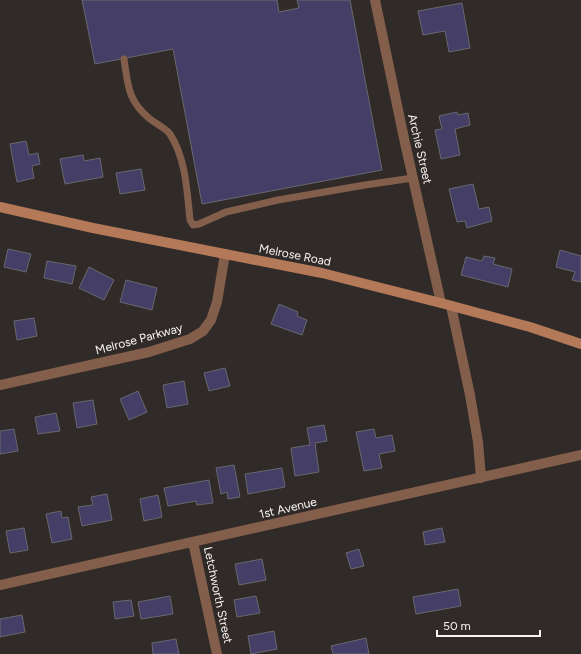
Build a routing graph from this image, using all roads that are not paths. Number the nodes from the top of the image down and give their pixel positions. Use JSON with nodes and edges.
{"nodes":[{"id":1,"x":375,"y":0,"type":"edge"},
{"id":2,"x":124,"y":59,"type":"dead end"},
{"id":3,"x":413,"y":178,"type":"junction"},
{"id":4,"x":0,"y":207,"type":"edge"},
{"id":5,"x":225,"y":254,"type":"junction"},
{"id":6,"x":446,"y":304,"type":"junction"},
{"id":7,"x":581,"y":344,"type":"edge"},
{"id":8,"x":0,"y":385,"type":"edge"},
{"id":9,"x":581,"y":455,"type":"edge"},
{"id":10,"x":481,"y":478,"type":"junction"},
{"id":11,"x":193,"y":542,"type":"junction"},
{"id":12,"x":0,"y":585,"type":"edge"},
{"id":13,"x":217,"y":654,"type":"edge"}],
"edges":[{"from":1,"to":3,"type":"street","name":"Archie Street"},
{"from":2,"to":3,"type":"lane"},
{"from":3,"to":6,"type":"street","name":"Archie Street"},
{"from":4,"to":5,"type":"street","name":"Melrose Road"},
{"from":5,"to":6,"type":"street","name":"Melrose Road"},
{"from":5,"to":8,"type":"street","name":"Melrose Parkway"},
{"from":6,"to":7,"type":"street","name":"Melrose Road"},
{"from":6,"to":10,"type":"street","name":"Archie Street"},
{"from":9,"to":10,"type":"street","name":"1st Avenue"},
{"from":10,"to":11,"type":"street","name":"1st Avenue"},
{"from":11,"to":12,"type":"street","name":"1st Avenue"},
{"from":11,"to":13,"type":"street","name":"Letchworth Street"}]}
